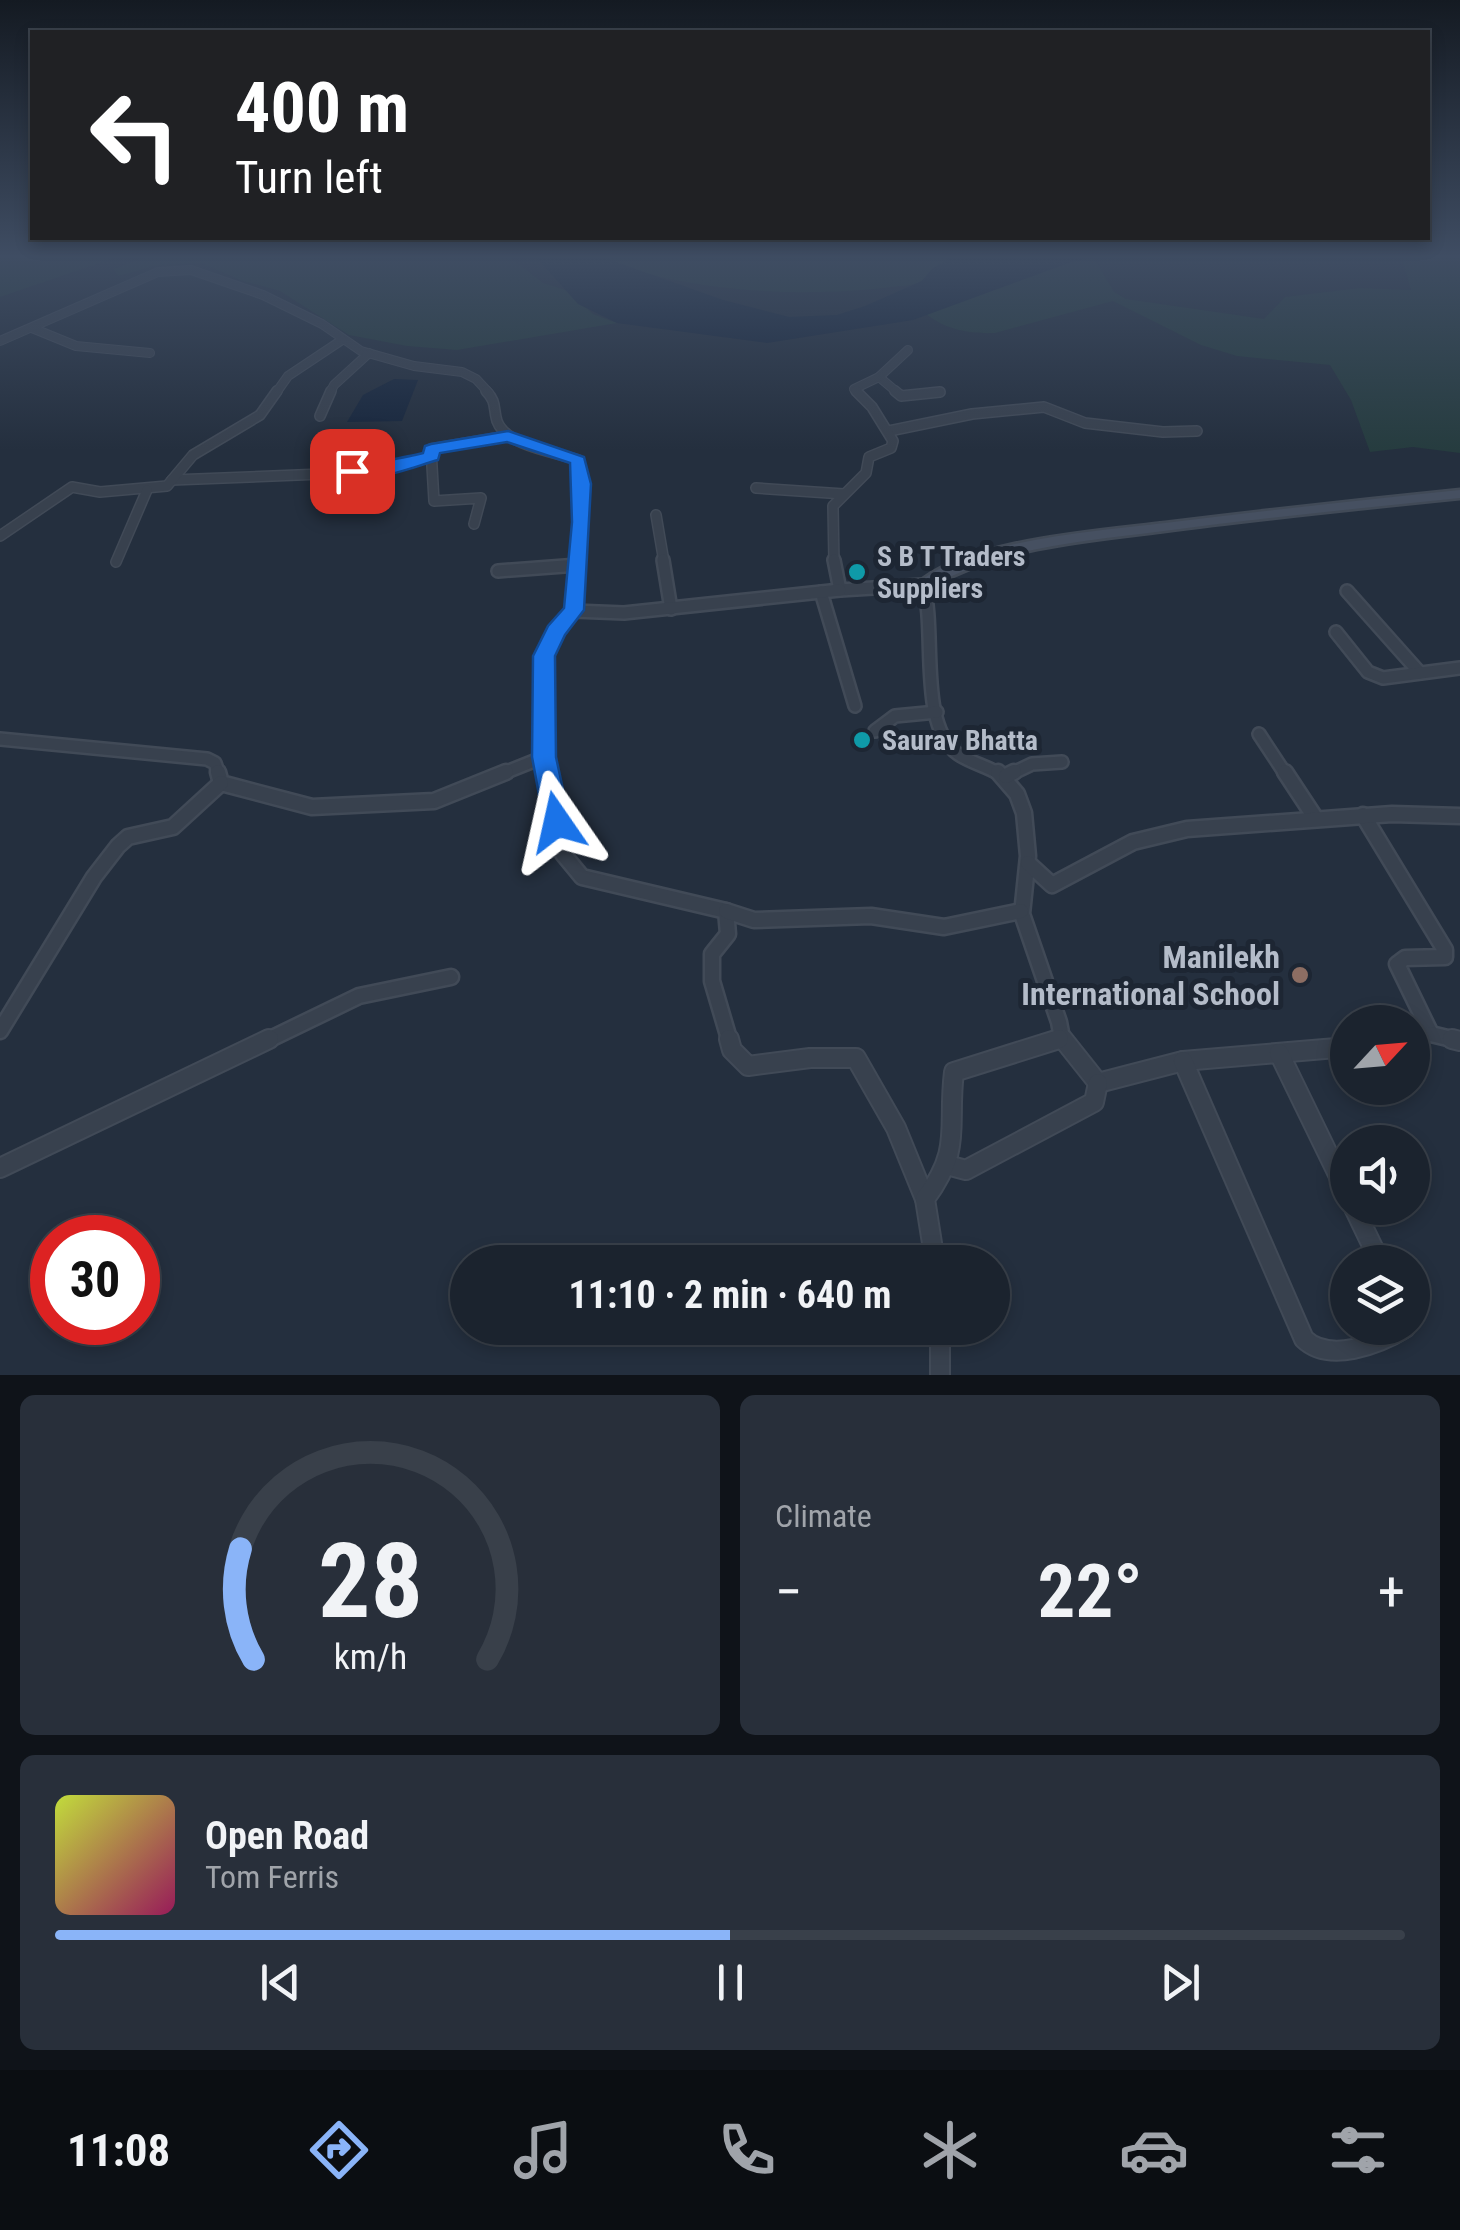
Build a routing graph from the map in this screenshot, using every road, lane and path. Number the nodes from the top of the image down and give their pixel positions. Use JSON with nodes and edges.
{"nodes":[{"id":1,"x":47,"y":321,"type":"edge"},
{"id":2,"x":316,"y":321,"type":"edge"},
{"id":3,"x":32,"y":328,"type":"junction"},
{"id":4,"x":342,"y":340,"type":"junction"},
{"id":5,"x":0,"y":341,"type":"edge"},
{"id":6,"x":908,"y":350,"type":"dead end"},
{"id":7,"x":150,"y":353,"type":"dead end"},
{"id":8,"x":370,"y":354,"type":"junction"},
{"id":9,"x":879,"y":377,"type":"junction"},
{"id":10,"x":940,"y":392,"type":"dead end"},
{"id":11,"x":320,"y":416,"type":"dead end"},
{"id":12,"x":1197,"y":431,"type":"dead end"},
{"id":13,"x":889,"y":432,"type":"junction"},
{"id":14,"x":508,"y":436,"type":"junction"},
{"id":15,"x":432,"y":456,"type":"junction"},
{"id":16,"x":373,"y":472,"type":"junction"},
{"id":17,"x":172,"y":480,"type":"junction"},
{"id":18,"x":756,"y":488,"type":"dead end"},
{"id":19,"x":147,"y":490,"type":"junction"},
{"id":20,"x":844,"y":494,"type":"junction"},
{"id":21,"x":1460,"y":494,"type":"edge"},
{"id":22,"x":366,"y":498,"type":"dead end"},
{"id":23,"x":656,"y":515,"type":"dead end"},
{"id":24,"x":474,"y":524,"type":"dead end"},
{"id":25,"x":0,"y":536,"type":"edge"},
{"id":26,"x":116,"y":563,"type":"dead end"},
{"id":27,"x":578,"y":565,"type":"junction"},
{"id":28,"x":498,"y":571,"type":"dead end"},
{"id":29,"x":922,"y":585,"type":"junction"},
{"id":30,"x":840,"y":590,"type":"junction"},
{"id":31,"x":1347,"y":591,"type":"dead end"},
{"id":32,"x":820,"y":592,"type":"junction"},
{"id":33,"x":671,"y":609,"type":"junction"},
{"id":34,"x":574,"y":610,"type":"junction"},
{"id":35,"x":1336,"y":632,"type":"dead end"},
{"id":36,"x":1460,"y":668,"type":"edge"},
{"id":37,"x":1420,"y":673,"type":"junction"},
{"id":38,"x":855,"y":706,"type":"dead end"},
{"id":39,"x":937,"y":712,"type":"junction"},
{"id":40,"x":875,"y":730,"type":"dead end"},
{"id":41,"x":1260,"y":734,"type":"dead end"},
{"id":42,"x":0,"y":739,"type":"edge"},
{"id":43,"x":544,"y":757,"type":"junction"},
{"id":44,"x":1062,"y":762,"type":"dead end"},
{"id":45,"x":1006,"y":776,"type":"junction"},
{"id":46,"x":221,"y":783,"type":"junction"},
{"id":47,"x":1363,"y":816,"type":"junction"},
{"id":48,"x":1460,"y":816,"type":"edge"},
{"id":49,"x":1316,"y":819,"type":"junction"},
{"id":50,"x":1028,"y":863,"type":"junction"},
{"id":51,"x":1021,"y":910,"type":"junction"},
{"id":52,"x":726,"y":911,"type":"junction"},
{"id":53,"x":451,"y":978,"type":"dead end"},
{"id":54,"x":0,"y":1030,"type":"edge"},
{"id":55,"x":1431,"y":1034,"type":"joint"},
{"id":56,"x":1062,"y":1038,"type":"junction"},
{"id":57,"x":1460,"y":1041,"type":"edge"},
{"id":58,"x":1330,"y":1049,"type":"edge"},
{"id":59,"x":1279,"y":1053,"type":"junction"},
{"id":60,"x":1182,"y":1061,"type":"junction"},
{"id":61,"x":1098,"y":1083,"type":"junction"},
{"id":62,"x":1330,"y":1157,"type":"edge"},
{"id":63,"x":948,"y":1165,"type":"junction"},
{"id":64,"x":0,"y":1168,"type":"edge"},
{"id":65,"x":926,"y":1199,"type":"junction"},
{"id":66,"x":933,"y":1245,"type":"edge"},
{"id":67,"x":941,"y":1345,"type":"edge"},
{"id":68,"x":1355,"y":1345,"type":"edge"},
{"id":69,"x":942,"y":1374,"type":"edge"}],
"edges":[{"from":1,"to":3,"type":"street"},
{"from":2,"to":4,"type":"street"},
{"from":3,"to":5,"type":"street"},
{"from":3,"to":7,"type":"street"},
{"from":4,"to":8,"type":"street"},
{"from":4,"to":17,"type":"street"},
{"from":6,"to":9,"type":"street"},
{"from":8,"to":11,"type":"street"},
{"from":8,"to":14,"type":"street"},
{"from":9,"to":10,"type":"street"},
{"from":9,"to":13,"type":"street"},
{"from":12,"to":13,"type":"street"},
{"from":13,"to":20,"type":"street"},
{"from":14,"to":15,"type":"street"},
{"from":14,"to":27,"type":"street"},
{"from":15,"to":16,"type":"street"},
{"from":15,"to":24,"type":"street"},
{"from":16,"to":17,"type":"street"},
{"from":16,"to":22,"type":"street"},
{"from":17,"to":19,"type":"street"},
{"from":18,"to":20,"type":"street"},
{"from":19,"to":25,"type":"street"},
{"from":19,"to":26,"type":"street"},
{"from":20,"to":30,"type":"street"},
{"from":21,"to":29,"type":"main road"},
{"from":23,"to":33,"type":"street"},
{"from":27,"to":28,"type":"street"},
{"from":27,"to":34,"type":"street"},
{"from":29,"to":30,"type":"street"},
{"from":29,"to":39,"type":"street"},
{"from":30,"to":32,"type":"street"},
{"from":31,"to":37,"type":"street"},
{"from":32,"to":33,"type":"street"},
{"from":32,"to":38,"type":"street"},
{"from":33,"to":34,"type":"street"},
{"from":34,"to":43,"type":"street"},
{"from":35,"to":37,"type":"street"},
{"from":36,"to":37,"type":"street"},
{"from":39,"to":40,"type":"street"},
{"from":39,"to":45,"type":"street"},
{"from":41,"to":49,"type":"street"},
{"from":42,"to":46,"type":"street"},
{"from":43,"to":46,"type":"street"},
{"from":43,"to":52,"type":"street"},
{"from":44,"to":45,"type":"street"},
{"from":45,"to":50,"type":"street"},
{"from":46,"to":54,"type":"street"},
{"from":47,"to":48,"type":"street"},
{"from":47,"to":49,"type":"street"},
{"from":47,"to":55,"type":"street"},
{"from":49,"to":50,"type":"street"},
{"from":50,"to":51,"type":"street"},
{"from":51,"to":52,"type":"street"},
{"from":51,"to":56,"type":"street"},
{"from":52,"to":65,"type":"street"},
{"from":53,"to":64,"type":"street"},
{"from":55,"to":57,"type":"street"},
{"from":56,"to":61,"type":"street"},
{"from":56,"to":63,"type":"street"},
{"from":58,"to":59,"type":"street"},
{"from":59,"to":60,"type":"street"},
{"from":59,"to":62,"type":"street"},
{"from":60,"to":61,"type":"street"},
{"from":60,"to":68,"type":"street"},
{"from":61,"to":63,"type":"street"},
{"from":63,"to":65,"type":"street"},
{"from":65,"to":66,"type":"street"},
{"from":67,"to":69,"type":"street"}]}
